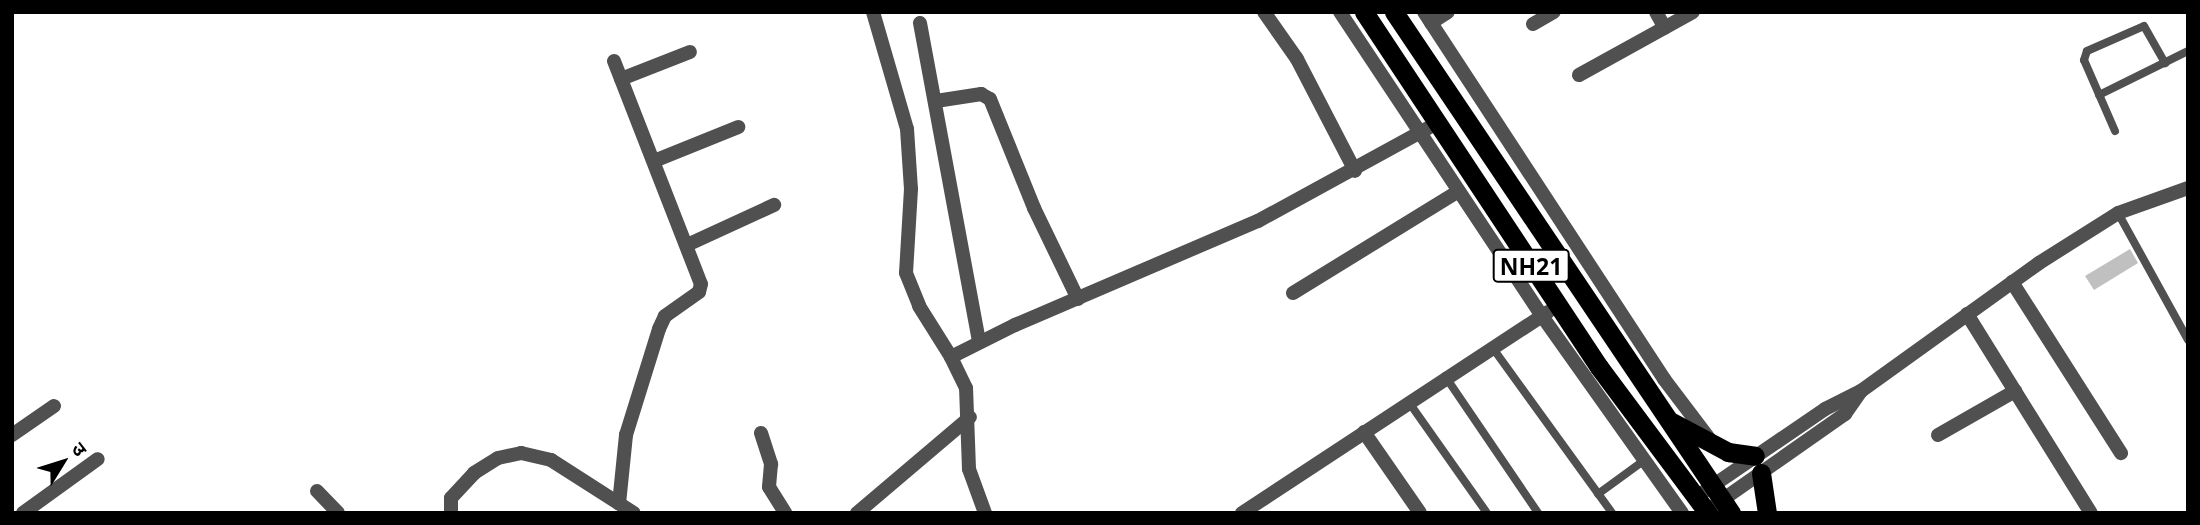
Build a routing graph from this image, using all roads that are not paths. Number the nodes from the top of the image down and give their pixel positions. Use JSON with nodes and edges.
{"nodes":[{"id":1,"x":873,"y":12,"type":"edge"},
{"id":2,"x":1264,"y":12,"type":"edge"},
{"id":3,"x":1340,"y":12,"type":"edge"},
{"id":4,"x":1364,"y":12,"type":"edge"},
{"id":5,"x":1394,"y":12,"type":"edge"},
{"id":6,"x":1448,"y":12,"type":"edge"},
{"id":7,"x":1554,"y":12,"type":"edge"},
{"id":8,"x":1656,"y":12,"type":"edge"},
{"id":9,"x":1693,"y":12,"type":"edge"},
{"id":10,"x":1427,"y":18,"type":"edge"},
{"id":11,"x":920,"y":23,"type":"dead end"},
{"id":12,"x":1533,"y":24,"type":"dead end"},
{"id":13,"x":1665,"y":28,"type":"junction"},
{"id":14,"x":2188,"y":51,"type":"edge"},
{"id":15,"x":690,"y":52,"type":"dead end"},
{"id":16,"x":614,"y":61,"type":"dead end"},
{"id":17,"x":2165,"y":63,"type":"junction"},
{"id":18,"x":1579,"y":75,"type":"dead end"},
{"id":19,"x":621,"y":79,"type":"junction"},
{"id":20,"x":2099,"y":95,"type":"junction"},
{"id":21,"x":936,"y":101,"type":"junction"},
{"id":22,"x":1437,"y":123,"type":"junction"},
{"id":23,"x":738,"y":127,"type":"dead end"},
{"id":24,"x":2115,"y":131,"type":"dead end"},
{"id":25,"x":1419,"y":135,"type":"junction"},
{"id":26,"x":654,"y":161,"type":"junction"},
{"id":27,"x":1354,"y":171,"type":"junction"},
{"id":28,"x":2188,"y":188,"type":"edge"},
{"id":29,"x":1457,"y":192,"type":"junction"},
{"id":30,"x":774,"y":205,"type":"dead end"},
{"id":31,"x":2118,"y":213,"type":"junction"},
{"id":32,"x":687,"y":245,"type":"junction"},
{"id":33,"x":2012,"y":282,"type":"junction"},
{"id":34,"x":1293,"y":293,"type":"dead end"},
{"id":35,"x":1078,"y":299,"type":"junction"},
{"id":36,"x":1549,"y":311,"type":"junction"},
{"id":37,"x":1966,"y":314,"type":"junction"},
{"id":38,"x":2188,"y":340,"type":"edge"},
{"id":39,"x":979,"y":341,"type":"junction"},
{"id":40,"x":1492,"y":348,"type":"junction"},
{"id":41,"x":951,"y":357,"type":"junction"},
{"id":42,"x":1445,"y":376,"type":"junction"},
{"id":43,"x":2015,"y":391,"type":"junction"},
{"id":44,"x":1408,"y":400,"type":"junction"},
{"id":45,"x":54,"y":406,"type":"dead end"},
{"id":46,"x":970,"y":417,"type":"junction"},
{"id":47,"x":1668,"y":420,"type":"junction"},
{"id":48,"x":1364,"y":432,"type":"junction"},
{"id":49,"x":761,"y":433,"type":"dead end"},
{"id":50,"x":12,"y":435,"type":"edge"},
{"id":51,"x":1938,"y":435,"type":"dead end"},
{"id":52,"x":1713,"y":444,"type":"junction"},
{"id":53,"x":2121,"y":453,"type":"dead end"},
{"id":54,"x":1646,"y":459,"type":"junction"},
{"id":55,"x":98,"y":460,"type":"dead end"},
{"id":56,"x":1758,"y":464,"type":"junction"},
{"id":57,"x":317,"y":491,"type":"dead end"},
{"id":58,"x":1598,"y":494,"type":"junction"},
{"id":59,"x":1723,"y":499,"type":"edge"},
{"id":60,"x":619,"y":504,"type":"junction"},
{"id":61,"x":1704,"y":508,"type":"edge"},
{"id":62,"x":1681,"y":511,"type":"edge"},
{"id":63,"x":23,"y":513,"type":"edge"},
{"id":64,"x":338,"y":513,"type":"edge"},
{"id":65,"x":451,"y":513,"type":"edge"},
{"id":66,"x":634,"y":513,"type":"edge"},
{"id":67,"x":785,"y":513,"type":"edge"},
{"id":68,"x":857,"y":513,"type":"edge"},
{"id":69,"x":985,"y":513,"type":"edge"},
{"id":70,"x":1242,"y":513,"type":"edge"},
{"id":71,"x":1420,"y":513,"type":"edge"},
{"id":72,"x":1487,"y":513,"type":"edge"},
{"id":73,"x":1538,"y":513,"type":"edge"},
{"id":74,"x":1612,"y":513,"type":"edge"},
{"id":75,"x":1767,"y":513,"type":"edge"},
{"id":76,"x":2091,"y":513,"type":"edge"}],
"edges":[{"from":1,"to":41,"type":"street"},
{"from":2,"to":27,"type":"street"},
{"from":3,"to":25,"type":"street"},
{"from":4,"to":22,"type":"highway","number":"NH21"},
{"from":5,"to":47,"type":"highway","number":"NH21"},
{"from":6,"to":10,"type":"street"},
{"from":7,"to":12,"type":"street"},
{"from":8,"to":13,"type":"street"},
{"from":9,"to":13,"type":"street"},
{"from":10,"to":52,"type":"street"},
{"from":11,"to":21,"type":"street"},
{"from":13,"to":18,"type":"street"},
{"from":14,"to":17,"type":"lane"},
{"from":15,"to":19,"type":"street"},
{"from":16,"to":19,"type":"street"},
{"from":17,"to":20,"type":"lane"},
{"from":17,"to":20,"type":"lane"},
{"from":19,"to":26,"type":"street"},
{"from":20,"to":24,"type":"lane"},
{"from":21,"to":35,"type":"street"},
{"from":21,"to":39,"type":"street"},
{"from":22,"to":25,"type":"street"},
{"from":22,"to":36,"type":"highway","number":"NH21"},
{"from":23,"to":26,"type":"street"},
{"from":25,"to":27,"type":"street"},
{"from":25,"to":29,"type":"street"},
{"from":26,"to":32,"type":"street"},
{"from":27,"to":35,"type":"street"},
{"from":28,"to":31,"type":"street"},
{"from":29,"to":34,"type":"street"},
{"from":29,"to":36,"type":"street"},
{"from":30,"to":32,"type":"street"},
{"from":31,"to":33,"type":"street"},
{"from":31,"to":38,"type":"lane"},
{"from":32,"to":60,"type":"street"},
{"from":33,"to":37,"type":"street"},
{"from":33,"to":53,"type":"street"},
{"from":35,"to":39,"type":"street"},
{"from":36,"to":40,"type":"street"},
{"from":36,"to":54,"type":"street"},
{"from":36,"to":61,"type":"highway","number":"NH21"},
{"from":37,"to":43,"type":"street"},
{"from":37,"to":56,"type":"street"},
{"from":39,"to":41,"type":"street"},
{"from":40,"to":42,"type":"street"},
{"from":40,"to":58,"type":"lane"},
{"from":41,"to":46,"type":"street"},
{"from":42,"to":44,"type":"street"},
{"from":42,"to":73,"type":"lane"},
{"from":43,"to":51,"type":"street"},
{"from":43,"to":76,"type":"street"},
{"from":44,"to":48,"type":"street"},
{"from":44,"to":72,"type":"lane"},
{"from":45,"to":50,"type":"street"},
{"from":46,"to":68,"type":"street"},
{"from":46,"to":69,"type":"street"},
{"from":47,"to":52,"type":"highway"},
{"from":47,"to":59,"type":"highway","number":"NH21"},
{"from":48,"to":70,"type":"street"},
{"from":48,"to":71,"type":"street"},
{"from":49,"to":67,"type":"street"},
{"from":52,"to":56,"type":"highway"},
{"from":54,"to":58,"type":"lane"},
{"from":54,"to":62,"type":"street"},
{"from":55,"to":63,"type":"street"},
{"from":56,"to":59,"type":"street"},
{"from":56,"to":75,"type":"highway"},
{"from":57,"to":64,"type":"street"},
{"from":58,"to":74,"type":"lane"},
{"from":59,"to":61,"type":"street"},
{"from":60,"to":65,"type":"street"},
{"from":60,"to":66,"type":"street"},
{"from":61,"to":62,"type":"street"}]}
